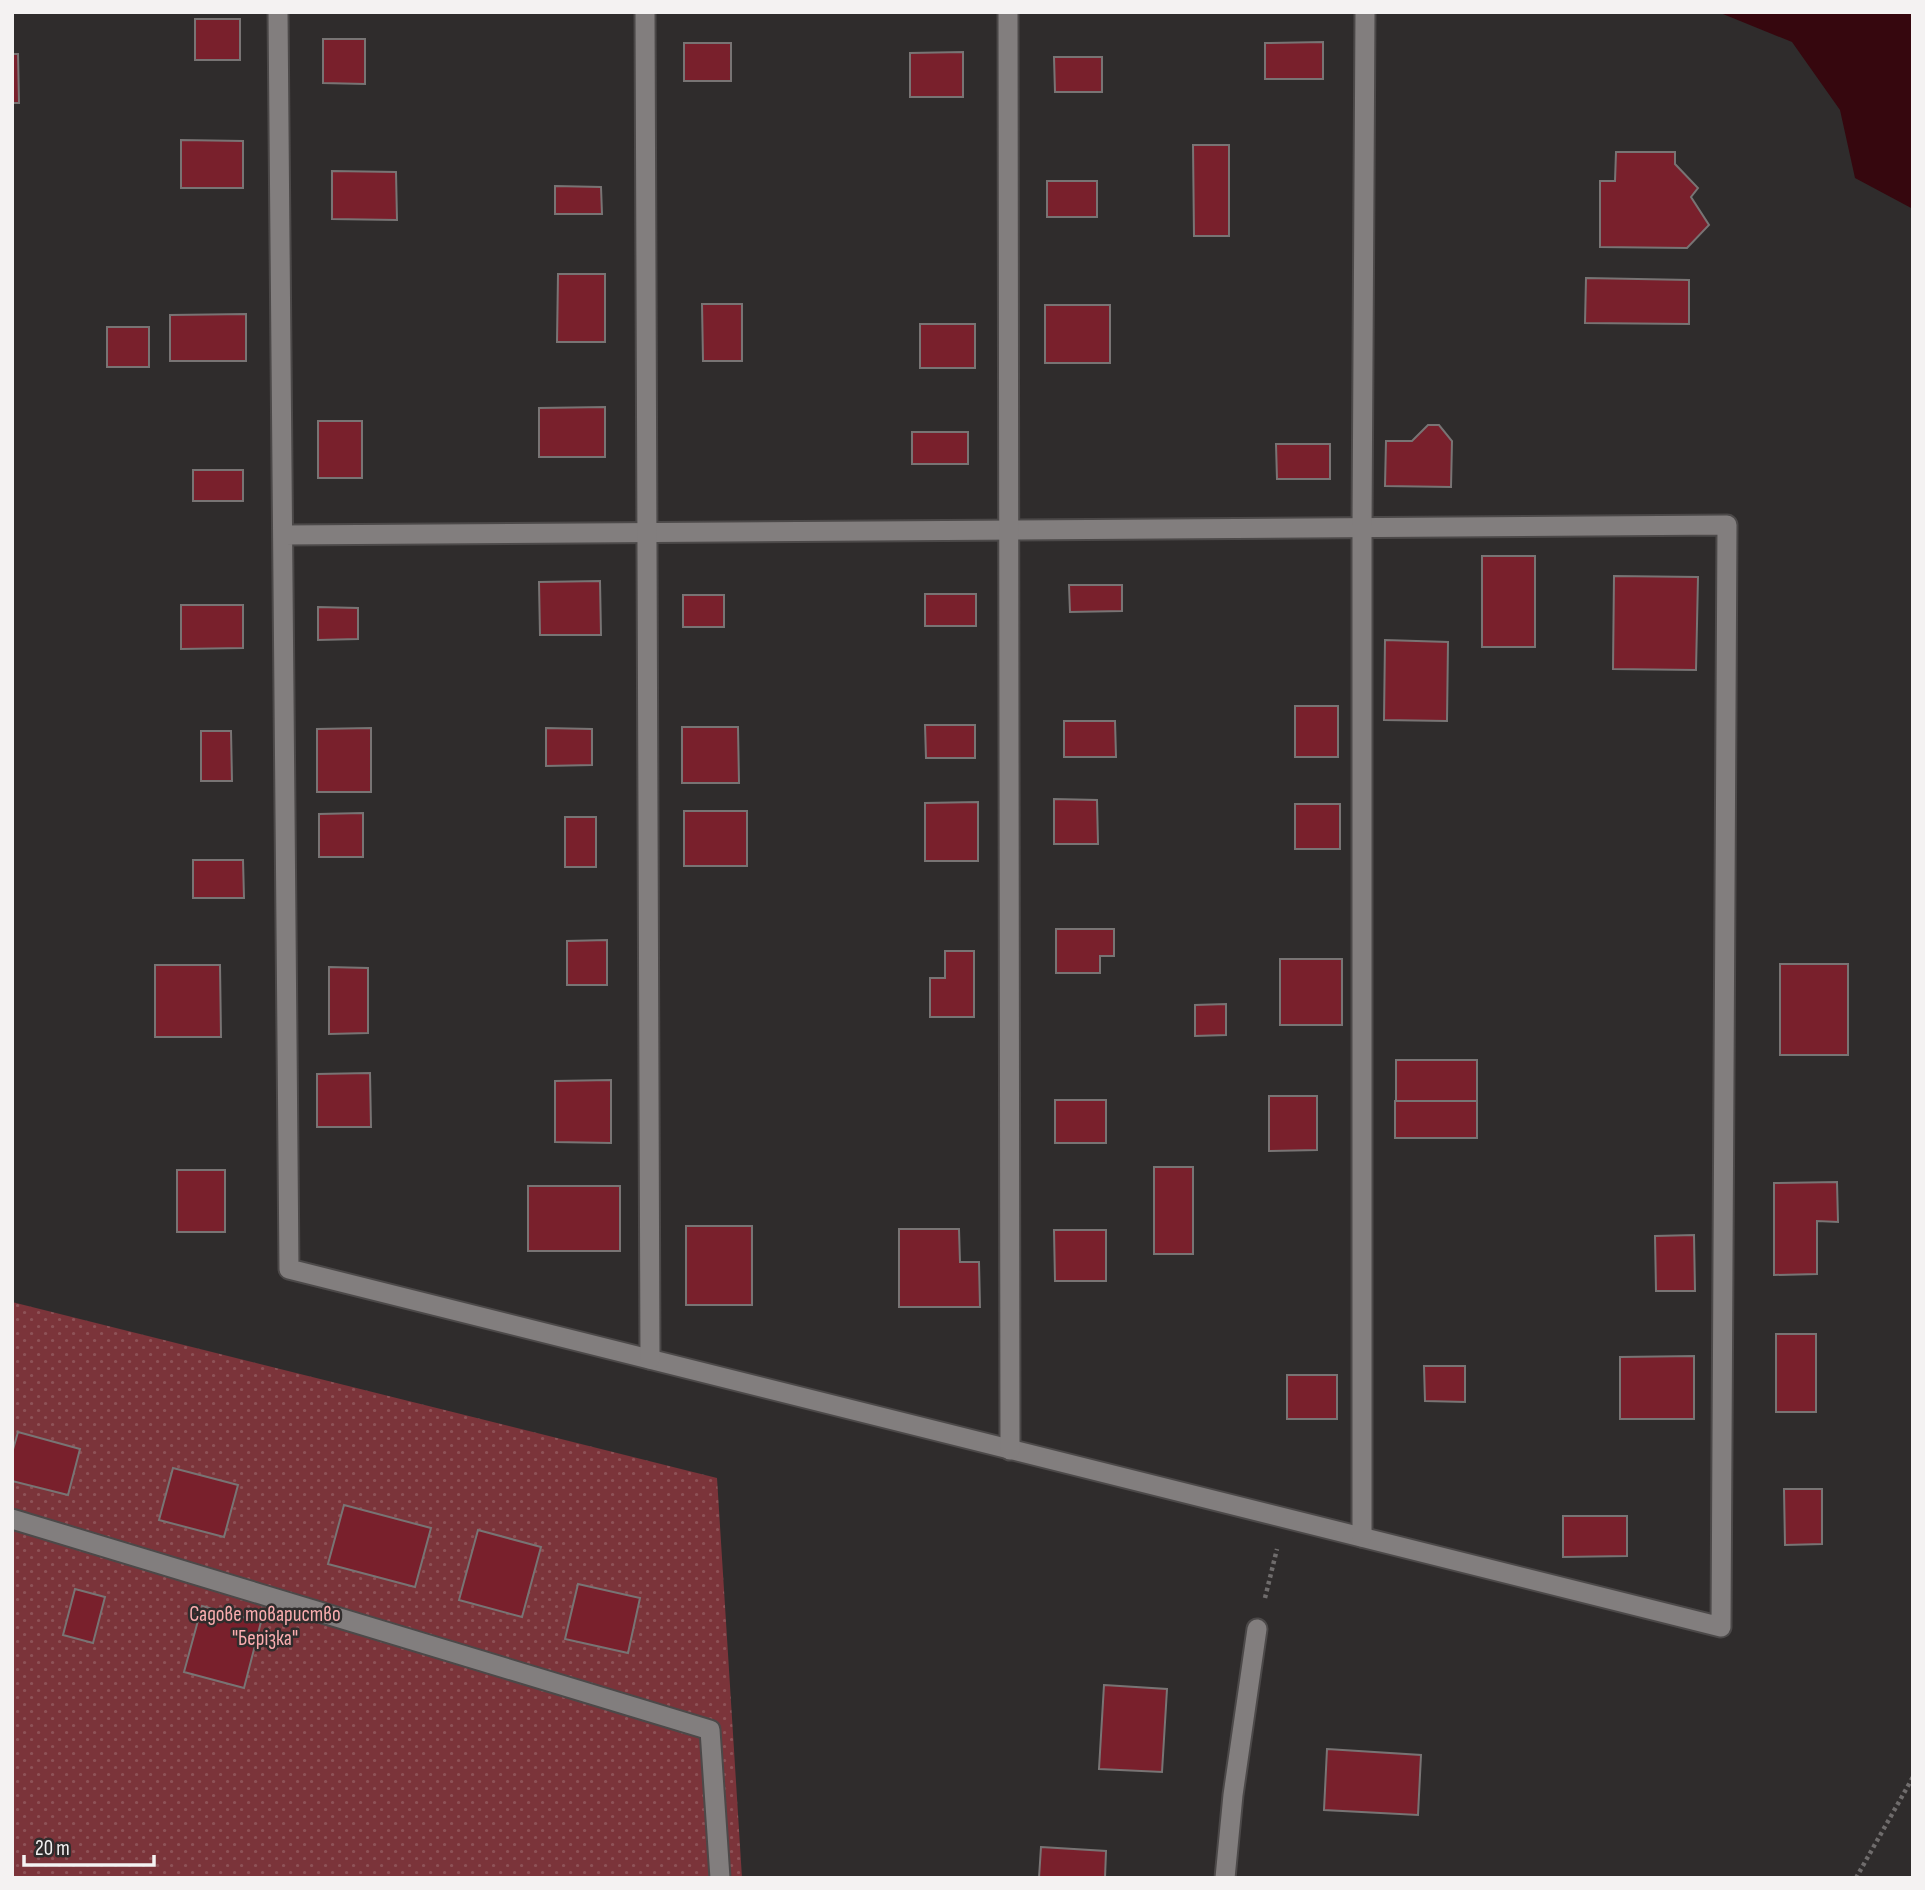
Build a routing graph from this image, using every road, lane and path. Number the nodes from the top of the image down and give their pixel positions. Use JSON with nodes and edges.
{"nodes":[{"id":1,"x":278,"y":12,"type":"edge"},
{"id":2,"x":645,"y":12,"type":"edge"},
{"id":3,"x":1008,"y":12,"type":"edge"},
{"id":4,"x":1365,"y":12,"type":"edge"},
{"id":5,"x":1362,"y":527,"type":"junction"},
{"id":6,"x":1007,"y":530,"type":"junction"},
{"id":7,"x":646,"y":532,"type":"junction"},
{"id":8,"x":283,"y":535,"type":"junction"},
{"id":9,"x":650,"y":1359,"type":"junction"},
{"id":10,"x":1010,"y":1450,"type":"junction"},
{"id":11,"x":1284,"y":1518,"type":"junction"},
{"id":12,"x":12,"y":1519,"type":"edge"},
{"id":13,"x":1362,"y":1538,"type":"junction"},
{"id":14,"x":1257,"y":1629,"type":"joint"},
{"id":15,"x":1913,"y":1777,"type":"edge"},
{"id":16,"x":720,"y":1878,"type":"edge"},
{"id":17,"x":1225,"y":1878,"type":"edge"},
{"id":18,"x":1856,"y":1878,"type":"edge"}],
"edges":[{"from":1,"to":8,"type":"street"},
{"from":2,"to":7,"type":"street"},
{"from":3,"to":6,"type":"street"},
{"from":4,"to":5,"type":"street"},
{"from":5,"to":6,"type":"street"},
{"from":5,"to":13,"type":"street"},
{"from":5,"to":13,"type":"street"},
{"from":6,"to":7,"type":"street"},
{"from":6,"to":10,"type":"street"},
{"from":7,"to":8,"type":"street"},
{"from":7,"to":9,"type":"street"},
{"from":8,"to":9,"type":"street"},
{"from":9,"to":10,"type":"street"},
{"from":10,"to":11,"type":"street"},
{"from":11,"to":13,"type":"street"},
{"from":11,"to":14,"type":"path"},
{"from":12,"to":16,"type":"street"},
{"from":14,"to":17,"type":"street"},
{"from":15,"to":18,"type":"path"}]}
